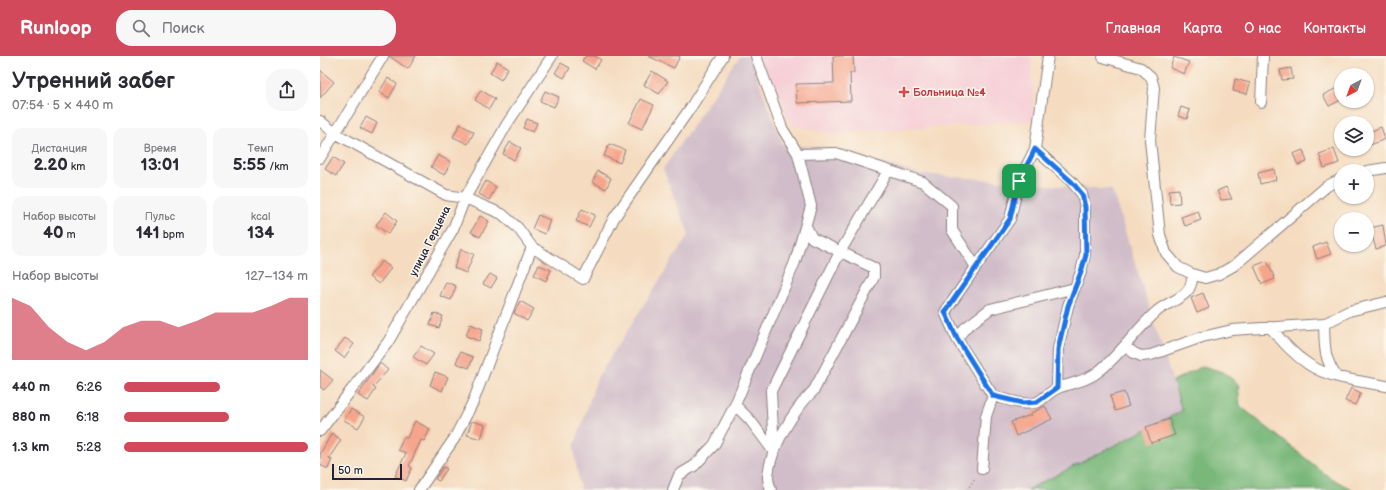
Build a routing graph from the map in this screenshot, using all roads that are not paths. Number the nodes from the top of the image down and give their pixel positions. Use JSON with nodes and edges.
{"nodes":[{"id":1,"x":383,"y":56,"type":"edge"},
{"id":2,"x":552,"y":56,"type":"edge"},
{"id":3,"x":723,"y":56,"type":"edge"},
{"id":4,"x":756,"y":56,"type":"edge"},
{"id":5,"x":1048,"y":56,"type":"edge"},
{"id":6,"x":1103,"y":56,"type":"edge"},
{"id":7,"x":1263,"y":56,"type":"edge"},
{"id":8,"x":1261,"y":102,"type":"dead end"},
{"id":9,"x":320,"y":121,"type":"edge"},
{"id":10,"x":335,"y":133,"type":"junction"},
{"id":11,"x":1035,"y":149,"type":"junction"},
{"id":12,"x":798,"y":154,"type":"junction"},
{"id":13,"x":320,"y":158,"type":"edge"},
{"id":14,"x":1386,"y":168,"type":"edge"},
{"id":15,"x":888,"y":170,"type":"junction"},
{"id":16,"x":1374,"y":170,"type":"edge"},
{"id":17,"x":1334,"y":182,"type":"edge"},
{"id":18,"x":465,"y":198,"type":"junction"},
{"id":19,"x":806,"y":226,"type":"junction"},
{"id":20,"x":532,"y":247,"type":"junction"},
{"id":21,"x":840,"y":252,"type":"junction"},
{"id":22,"x":976,"y":267,"type":"junction"},
{"id":23,"x":1192,"y":274,"type":"junction"},
{"id":24,"x":1074,"y":288,"type":"junction"},
{"id":25,"x":1386,"y":302,"type":"edge"},
{"id":26,"x":1324,"y":324,"type":"junction"},
{"id":27,"x":1270,"y":327,"type":"junction"},
{"id":28,"x":957,"y":338,"type":"junction"},
{"id":29,"x":1125,"y":346,"type":"junction"},
{"id":30,"x":1336,"y":376,"type":"junction"},
{"id":31,"x":1386,"y":386,"type":"edge"},
{"id":32,"x":1057,"y":388,"type":"junction"},
{"id":33,"x":993,"y":396,"type":"junction"},
{"id":34,"x":735,"y":405,"type":"junction"},
{"id":35,"x":320,"y":431,"type":"edge"},
{"id":36,"x":774,"y":452,"type":"junction"},
{"id":37,"x":982,"y":469,"type":"road end"},
{"id":38,"x":419,"y":490,"type":"edge"},
{"id":39,"x":673,"y":490,"type":"edge"},
{"id":40,"x":771,"y":490,"type":"edge"}],
"edges":[{"from":1,"to":10,"type":"street"},
{"from":2,"to":18,"type":"street","name":"улица Герцена"},
{"from":3,"to":20,"type":"street"},
{"from":4,"to":12,"type":"street"},
{"from":5,"to":11,"type":"street"},
{"from":6,"to":23,"type":"street"},
{"from":7,"to":8,"type":"street"},
{"from":9,"to":10,"type":"street"},
{"from":10,"to":13,"type":"street"},
{"from":10,"to":18,"type":"street"},
{"from":11,"to":22,"type":"street"},
{"from":11,"to":24,"type":"street"},
{"from":12,"to":15,"type":"street"},
{"from":12,"to":19,"type":"street"},
{"from":14,"to":16,"type":"street"},
{"from":15,"to":21,"type":"street"},
{"from":15,"to":22,"type":"street"},
{"from":17,"to":23,"type":"street"},
{"from":18,"to":20,"type":"street"},
{"from":18,"to":35,"type":"street","name":"улица Герцена"},
{"from":19,"to":21,"type":"street"},
{"from":19,"to":34,"type":"street"},
{"from":20,"to":38,"type":"street"},
{"from":21,"to":36,"type":"street"},
{"from":21,"to":36,"type":"street"},
{"from":22,"to":28,"type":"street"},
{"from":23,"to":29,"type":"street"},
{"from":24,"to":28,"type":"street"},
{"from":24,"to":32,"type":"street"},
{"from":25,"to":26,"type":"street"},
{"from":26,"to":27,"type":"street"},
{"from":26,"to":30,"type":"street"},
{"from":27,"to":29,"type":"street"},
{"from":27,"to":30,"type":"street"},
{"from":28,"to":33,"type":"street"},
{"from":29,"to":32,"type":"street"},
{"from":30,"to":31,"type":"street"},
{"from":32,"to":33,"type":"street"},
{"from":33,"to":37,"type":"street"},
{"from":34,"to":36,"type":"street"},
{"from":34,"to":39,"type":"street"},
{"from":36,"to":40,"type":"street"}]}
